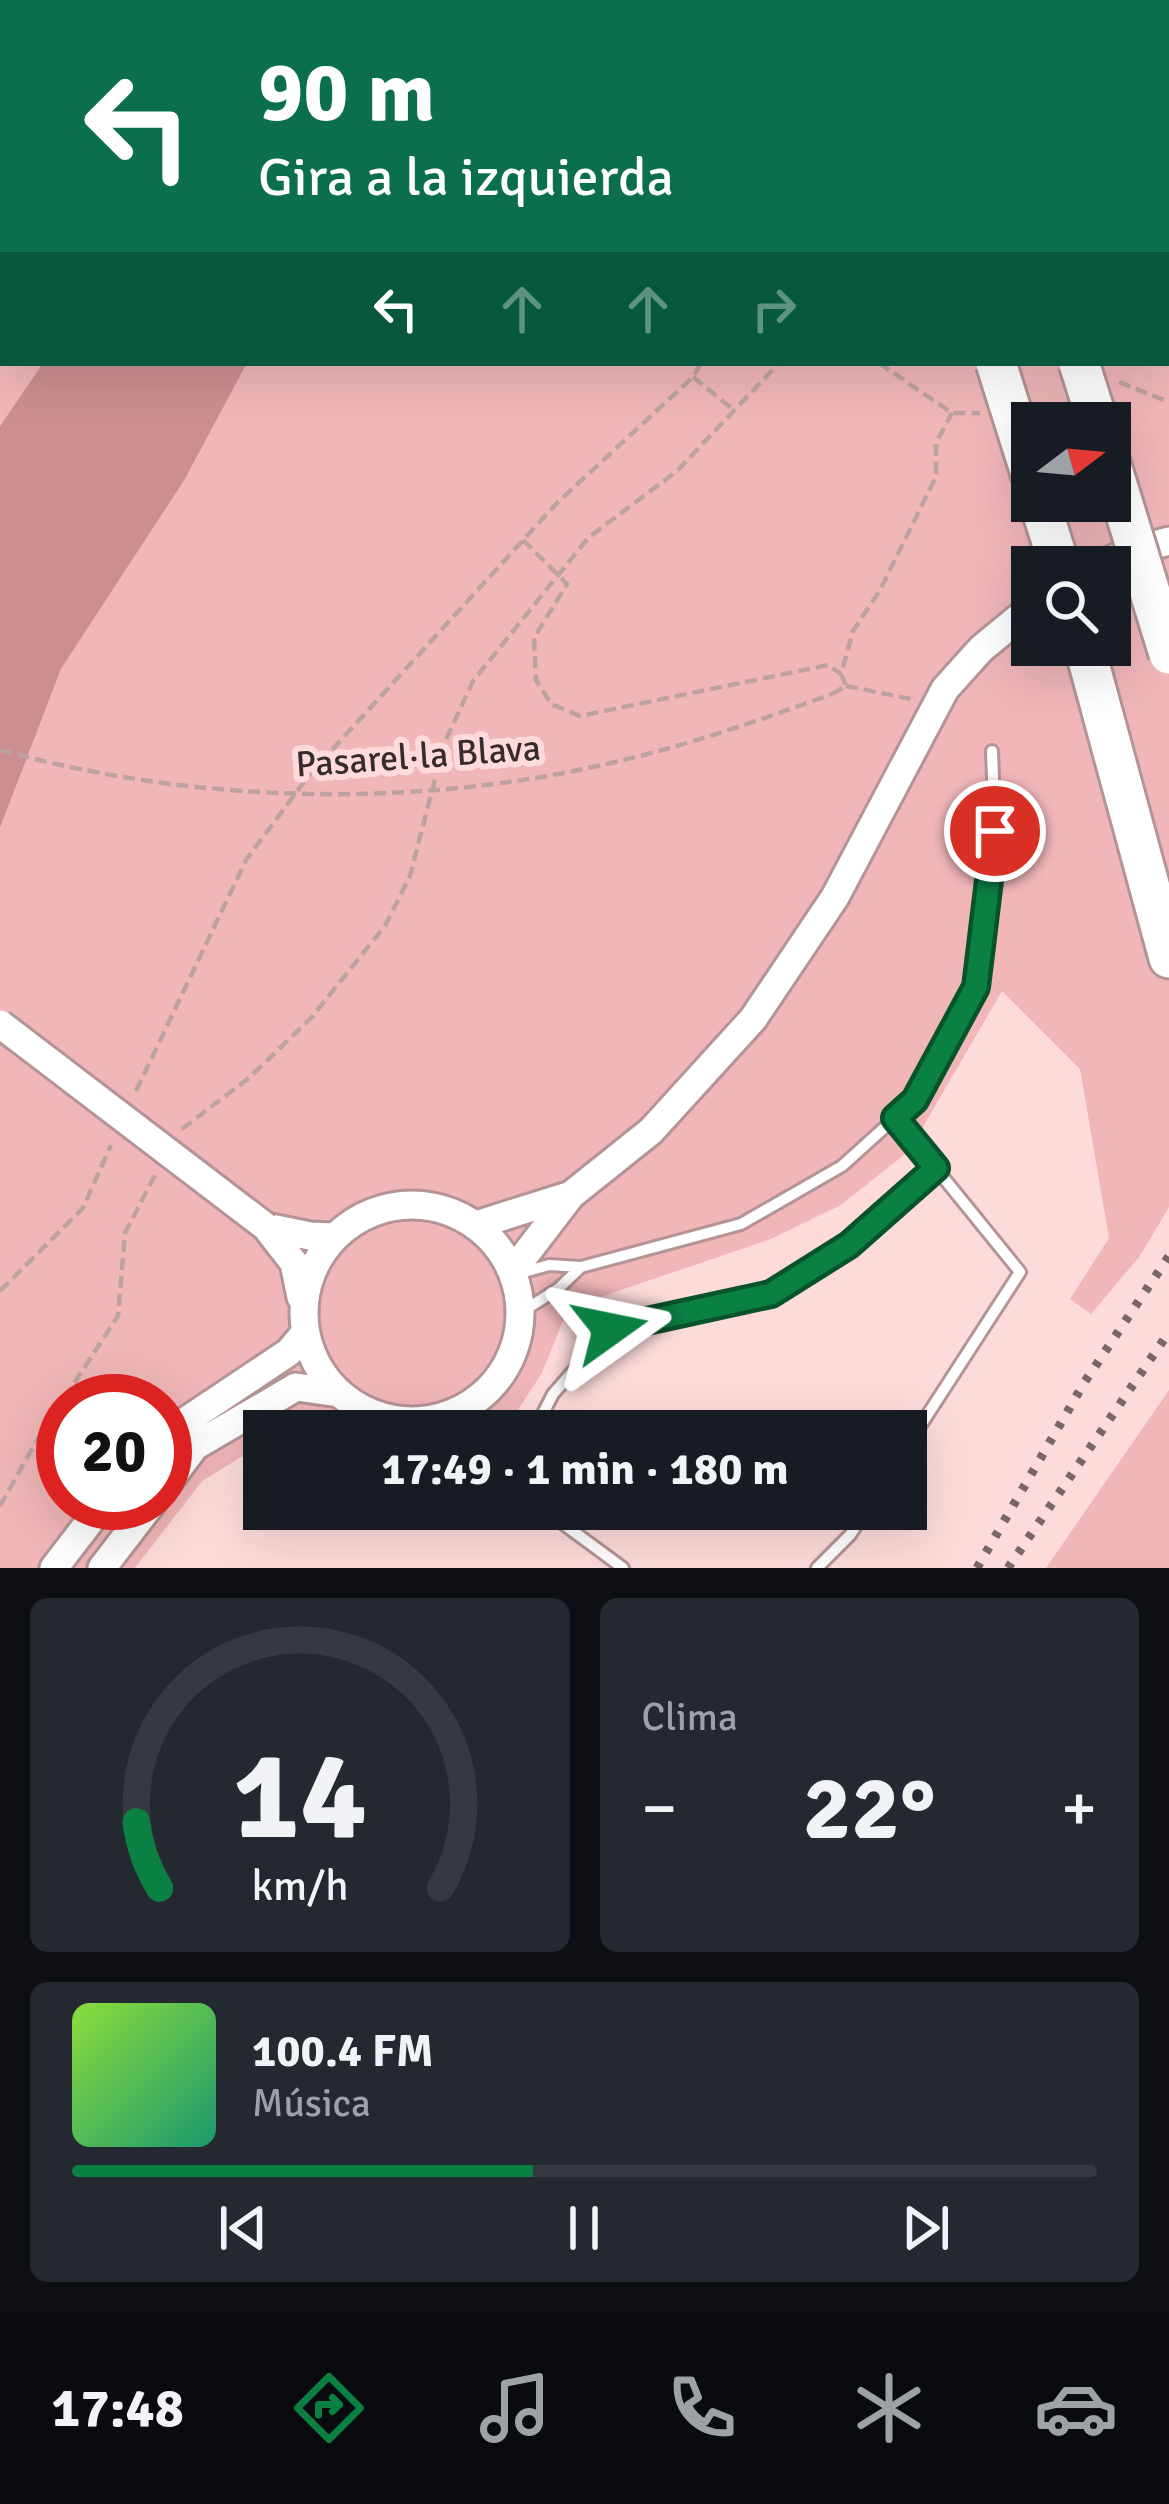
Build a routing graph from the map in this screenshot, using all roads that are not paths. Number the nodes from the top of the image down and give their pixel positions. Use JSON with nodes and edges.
{"nodes":[{"id":1,"x":997,"y":366,"type":"edge"},
{"id":2,"x":1080,"y":366,"type":"edge"},
{"id":3,"x":1091,"y":402,"type":"edge"},
{"id":4,"x":1011,"y":411,"type":"edge"},
{"id":5,"x":1128,"y":522,"type":"edge"},
{"id":6,"x":1169,"y":542,"type":"edge"},
{"id":7,"x":1131,"y":552,"type":"edge"},
{"id":8,"x":1011,"y":624,"type":"edge"},
{"id":9,"x":1169,"y":654,"type":"edge"},
{"id":10,"x":1091,"y":666,"type":"edge"},
{"id":11,"x":992,"y":751,"type":"dead end"},
{"id":12,"x":1169,"y":958,"type":"edge"},
{"id":13,"x":0,"y":1024,"type":"edge"},
{"id":14,"x":895,"y":1118,"type":"junction"},
{"id":15,"x":936,"y":1168,"type":"junction"},
{"id":16,"x":571,"y":1195,"type":"junction"},
{"id":17,"x":476,"y":1225,"type":"junction"},
{"id":18,"x":266,"y":1227,"type":"junction"},
{"id":19,"x":334,"y":1237,"type":"junction"},
{"id":20,"x":581,"y":1267,"type":"junction"},
{"id":21,"x":513,"y":1273,"type":"junction"},
{"id":22,"x":520,"y":1313,"type":"junction"},
{"id":23,"x":304,"y":1320,"type":"junction"},
{"id":24,"x":339,"y":1393,"type":"junction"},
{"id":25,"x":545,"y":1410,"type":"edge"},
{"id":26,"x":927,"y":1416,"type":"edge"},
{"id":27,"x":192,"y":1417,"type":"edge"},
{"id":28,"x":192,"y":1452,"type":"edge"},
{"id":29,"x":131,"y":1530,"type":"edge"},
{"id":30,"x":571,"y":1530,"type":"edge"},
{"id":31,"x":853,"y":1530,"type":"edge"},
{"id":32,"x":75,"y":1555,"type":"edge"},
{"id":33,"x":54,"y":1568,"type":"edge"},
{"id":34,"x":102,"y":1568,"type":"edge"},
{"id":35,"x":623,"y":1568,"type":"edge"},
{"id":36,"x":817,"y":1568,"type":"edge"}],
"edges":[{"from":1,"to":4,"type":"highway","bridge":true},
{"from":2,"to":3,"type":"highway","bridge":true},
{"from":5,"to":9,"type":"highway","bridge":true},
{"from":6,"to":7,"type":"street"},
{"from":8,"to":16,"type":"street"},
{"from":10,"to":12,"type":"highway"},
{"from":11,"to":14,"type":"lane"},
{"from":13,"to":18,"type":"street","bridge":true},
{"from":14,"to":15,"type":"lane"},
{"from":14,"to":20,"type":"lane"},
{"from":15,"to":25,"type":"lane"},
{"from":15,"to":26,"type":"lane"},
{"from":16,"to":17,"type":"street"},
{"from":16,"to":21,"type":"street"},
{"from":17,"to":19,"type":"street"},
{"from":17,"to":21,"type":"street"},
{"from":18,"to":19,"type":"street"},
{"from":18,"to":23,"type":"street"},
{"from":19,"to":23,"type":"street"},
{"from":20,"to":21,"type":"lane"},
{"from":20,"to":22,"type":"lane"},
{"from":21,"to":22,"type":"street"},
{"from":22,"to":24,"type":"street"},
{"from":23,"to":24,"type":"street"},
{"from":23,"to":27,"type":"street"},
{"from":24,"to":28,"type":"street"},
{"from":29,"to":34,"type":"street"},
{"from":30,"to":35,"type":"lane"},
{"from":31,"to":36,"type":"lane"},
{"from":32,"to":33,"type":"street"}]}
